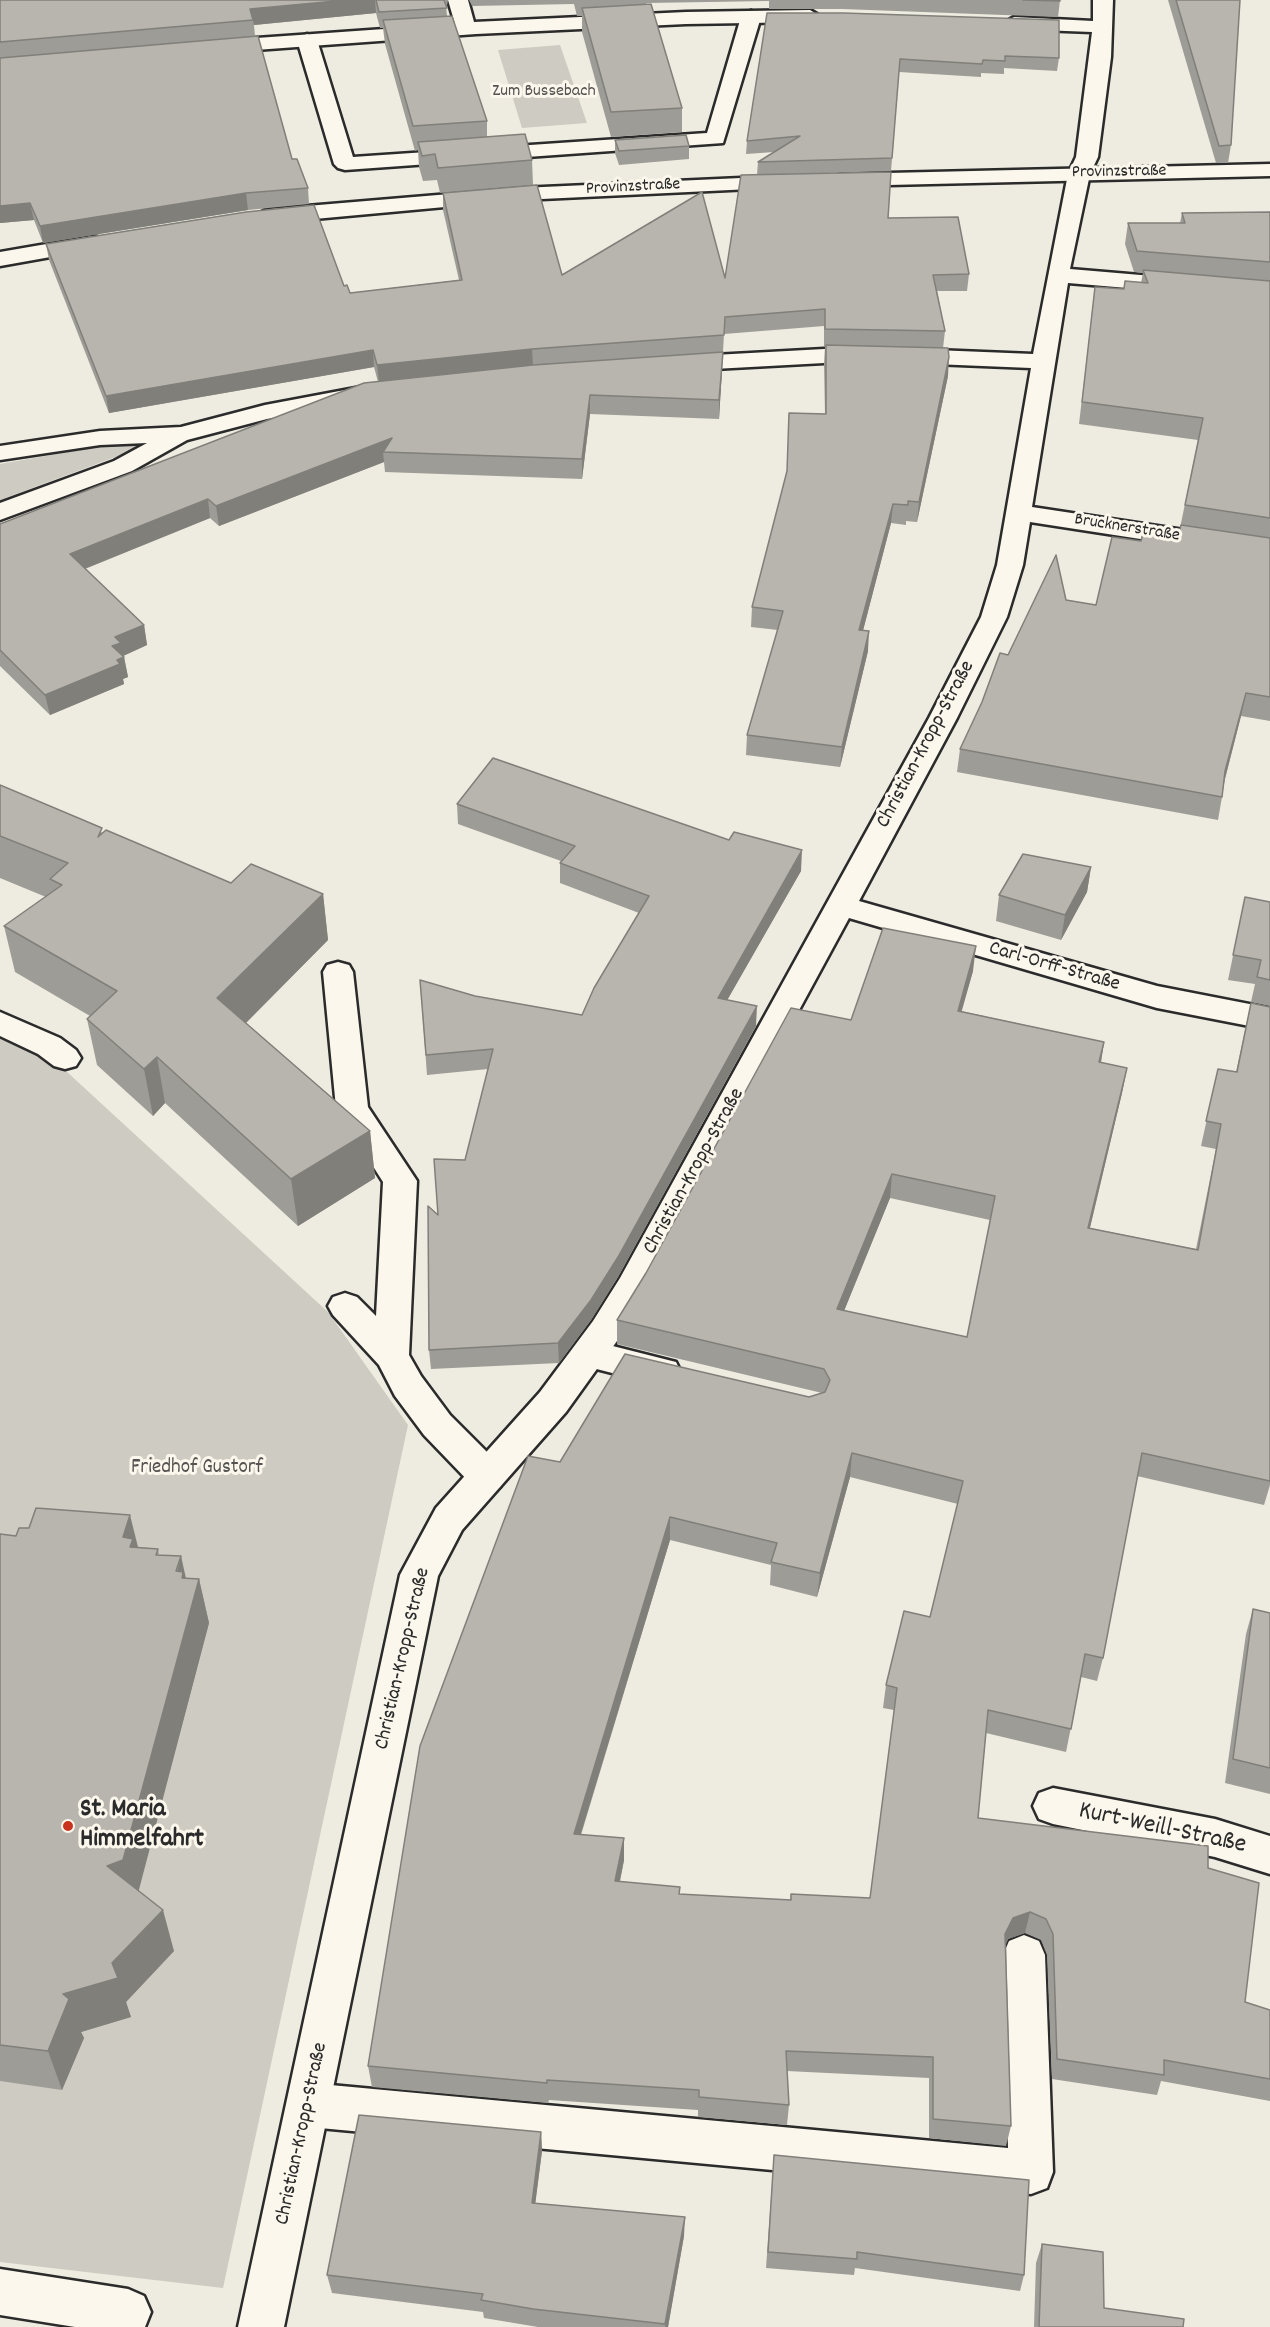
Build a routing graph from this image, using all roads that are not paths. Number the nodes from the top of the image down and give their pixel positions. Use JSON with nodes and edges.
{"nodes":[{"id":1,"x":458,"y":0,"type":"edge"},
{"id":2,"x":1103,"y":14,"type":"edge"},
{"id":3,"x":832,"y":16,"type":"edge"},
{"id":4,"x":751,"y":17,"type":"junction"},
{"id":5,"x":1000,"y":22,"type":"edge"},
{"id":6,"x":466,"y":29,"type":"junction"},
{"id":7,"x":307,"y":40,"type":"junction"},
{"id":8,"x":196,"y":48,"type":"edge"},
{"id":9,"x":611,"y":145,"type":"junction"},
{"id":10,"x":615,"y":166,"type":"dead end"},
{"id":11,"x":1270,"y":170,"type":"edge"},
{"id":12,"x":1079,"y":174,"type":"junction"},
{"id":13,"x":808,"y":181,"type":"edge"},
{"id":14,"x":830,"y":181,"type":"edge"},
{"id":15,"x":249,"y":219,"type":"edge"},
{"id":16,"x":111,"y":240,"type":"edge"},
{"id":17,"x":0,"y":259,"type":"edge"},
{"id":18,"x":1058,"y":275,"type":"junction"},
{"id":19,"x":1270,"y":293,"type":"edge"},
{"id":20,"x":1044,"y":361,"type":"junction"},
{"id":21,"x":656,"y":365,"type":"edge"},
{"id":22,"x":391,"y":390,"type":"edge"},
{"id":23,"x":182,"y":434,"type":"junction"},
{"id":24,"x":0,"y":453,"type":"edge"},
{"id":25,"x":0,"y":512,"type":"edge"},
{"id":26,"x":1019,"y":513,"type":"junction"},
{"id":27,"x":1270,"y":551,"type":"edge"},
{"id":28,"x":841,"y":906,"type":"junction"},
{"id":29,"x":339,"y":972,"type":"dead end"},
{"id":30,"x":1270,"y":1019,"type":"edge"},
{"id":31,"x":0,"y":1023,"type":"edge"},
{"id":32,"x":65,"y":1058,"type":"dead end"},
{"id":33,"x":345,"y":1306,"type":"dead end"},
{"id":34,"x":589,"y":1354,"type":"junction"},
{"id":35,"x":391,"y":1355,"type":"junction"},
{"id":36,"x":693,"y":1378,"type":"edge"},
{"id":37,"x":487,"y":1476,"type":"junction"},
{"id":38,"x":1053,"y":1806,"type":"dead end"},
{"id":39,"x":1270,"y":1855,"type":"edge"},
{"id":40,"x":1024,"y":1955,"type":"dead end"},
{"id":41,"x":309,"y":2105,"type":"junction"},
{"id":42,"x":0,"y":2292,"type":"edge"},
{"id":43,"x":128,"y":2312,"type":"dead end"},
{"id":44,"x":261,"y":2327,"type":"edge"}],
"edges":[{"from":1,"to":6,"type":"street"},
{"from":2,"to":5,"type":"street"},
{"from":2,"to":12,"type":"street","name":"Christian-Kropp-Straße"},
{"from":3,"to":4,"type":"street"},
{"from":4,"to":6,"type":"street"},
{"from":4,"to":9,"type":"street"},
{"from":6,"to":7,"type":"street"},
{"from":7,"to":8,"type":"street"},
{"from":7,"to":9,"type":"street"},
{"from":9,"to":10,"type":"street"},
{"from":11,"to":12,"type":"street","name":"Provinzstraße"},
{"from":12,"to":14,"type":"street","name":"Provinzstraße"},
{"from":12,"to":18,"type":"street","name":"Christian-Kropp-Straße"},
{"from":13,"to":15,"type":"street","name":"Provinzstraße"},
{"from":16,"to":17,"type":"street"},
{"from":18,"to":19,"type":"street"},
{"from":18,"to":20,"type":"street","name":"Christian-Kropp-Straße"},
{"from":20,"to":21,"type":"street"},
{"from":20,"to":26,"type":"street","name":"Christian-Kropp-Straße"},
{"from":22,"to":23,"type":"street"},
{"from":23,"to":24,"type":"street"},
{"from":23,"to":25,"type":"street"},
{"from":26,"to":27,"type":"street","name":"Brucknerstraße"},
{"from":26,"to":28,"type":"street","name":"Christian-Kropp-Straße"},
{"from":28,"to":30,"type":"street","name":"Carl-Orff-Straße"},
{"from":28,"to":34,"type":"street","name":"Christian-Kropp-Straße"},
{"from":29,"to":35,"type":"street"},
{"from":31,"to":32,"type":"street"},
{"from":33,"to":35,"type":"street"},
{"from":34,"to":36,"type":"street"},
{"from":34,"to":37,"type":"street","name":"Christian-Kropp-Straße"},
{"from":35,"to":37,"type":"street"},
{"from":37,"to":41,"type":"street","name":"Christian-Kropp-Straße"},
{"from":38,"to":39,"type":"street","name":"Kurt-Weill-Straße"},
{"from":40,"to":41,"type":"street"},
{"from":41,"to":44,"type":"street","name":"Christian-Kropp-Straße"},
{"from":42,"to":43,"type":"street"}]}
